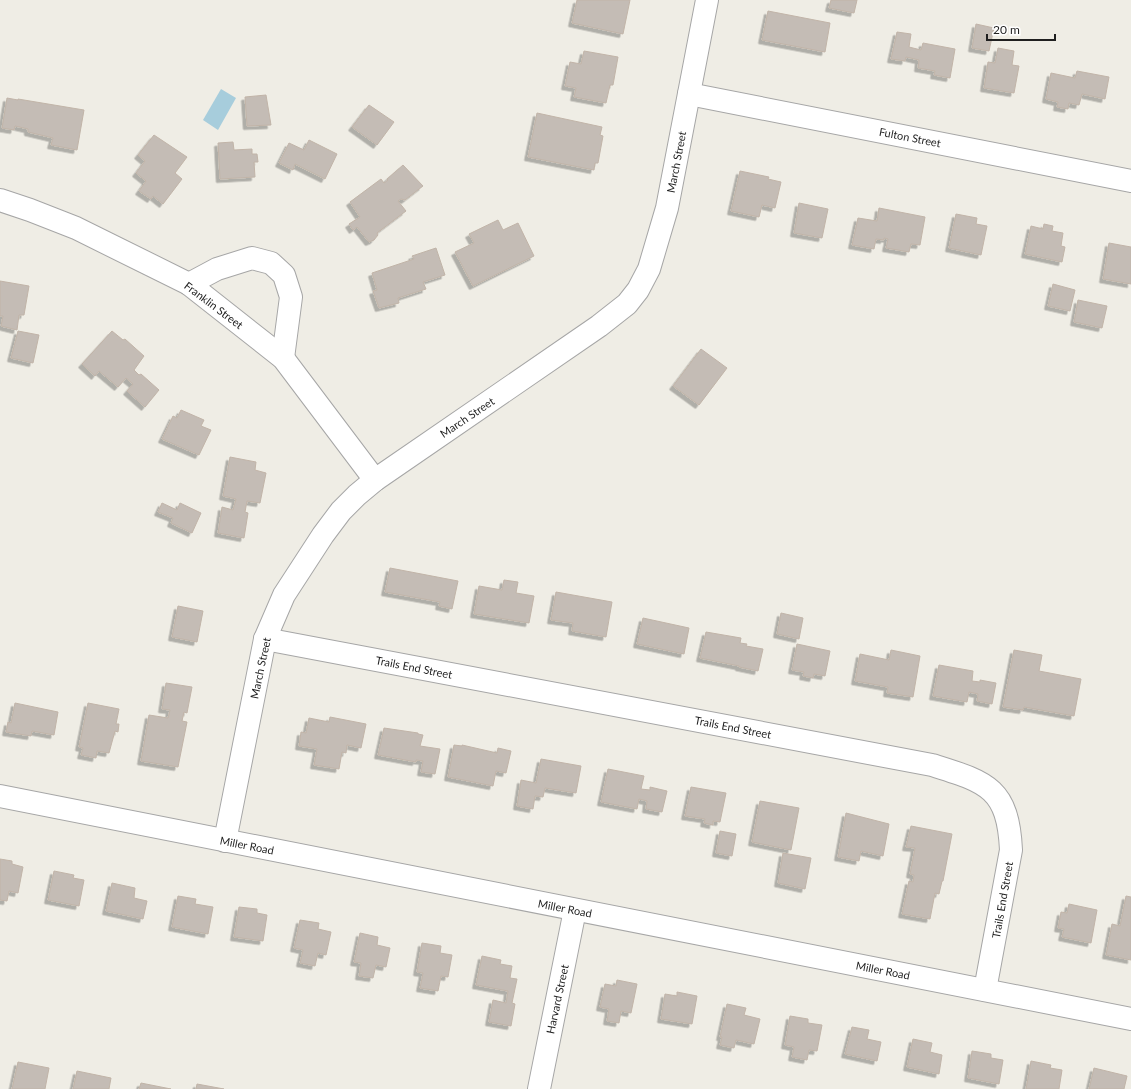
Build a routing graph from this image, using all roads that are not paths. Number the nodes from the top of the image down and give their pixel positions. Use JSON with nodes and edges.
{"nodes":[{"id":1,"x":707,"y":0,"type":"edge"},
{"id":2,"x":689,"y":94,"type":"junction"},
{"id":3,"x":1131,"y":180,"type":"edge"},
{"id":4,"x":0,"y":200,"type":"edge"},
{"id":5,"x":189,"y":284,"type":"junction"},
{"id":6,"x":283,"y":358,"type":"junction"},
{"id":7,"x":375,"y":480,"type":"junction"},
{"id":8,"x":266,"y":639,"type":"junction"},
{"id":9,"x":0,"y":796,"type":"edge"},
{"id":10,"x":225,"y":841,"type":"junction"},
{"id":11,"x":576,"y":910,"type":"junction"},
{"id":12,"x":985,"y":990,"type":"junction"},
{"id":13,"x":1131,"y":1019,"type":"edge"},
{"id":14,"x":539,"y":1089,"type":"edge"}],
"edges":[{"from":1,"to":2,"type":"street","name":"March Street"},
{"from":2,"to":3,"type":"street","name":"Fulton Street"},
{"from":2,"to":7,"type":"street","name":"March Street"},
{"from":4,"to":5,"type":"street","name":"Franklin Street"},
{"from":5,"to":6,"type":"street","name":"Franklin Street"},
{"from":5,"to":6,"type":"street"},
{"from":6,"to":7,"type":"street","name":"Franklin Street"},
{"from":7,"to":8,"type":"street","name":"March Street"},
{"from":8,"to":10,"type":"street","name":"March Street"},
{"from":8,"to":12,"type":"street","name":"Trails End Street"},
{"from":9,"to":10,"type":"street","name":"Miller Road"},
{"from":10,"to":11,"type":"street","name":"Miller Road"},
{"from":11,"to":12,"type":"street","name":"Miller Road"},
{"from":11,"to":14,"type":"street","name":"Harvard Street"},
{"from":12,"to":13,"type":"street","name":"Miller Road"}]}
